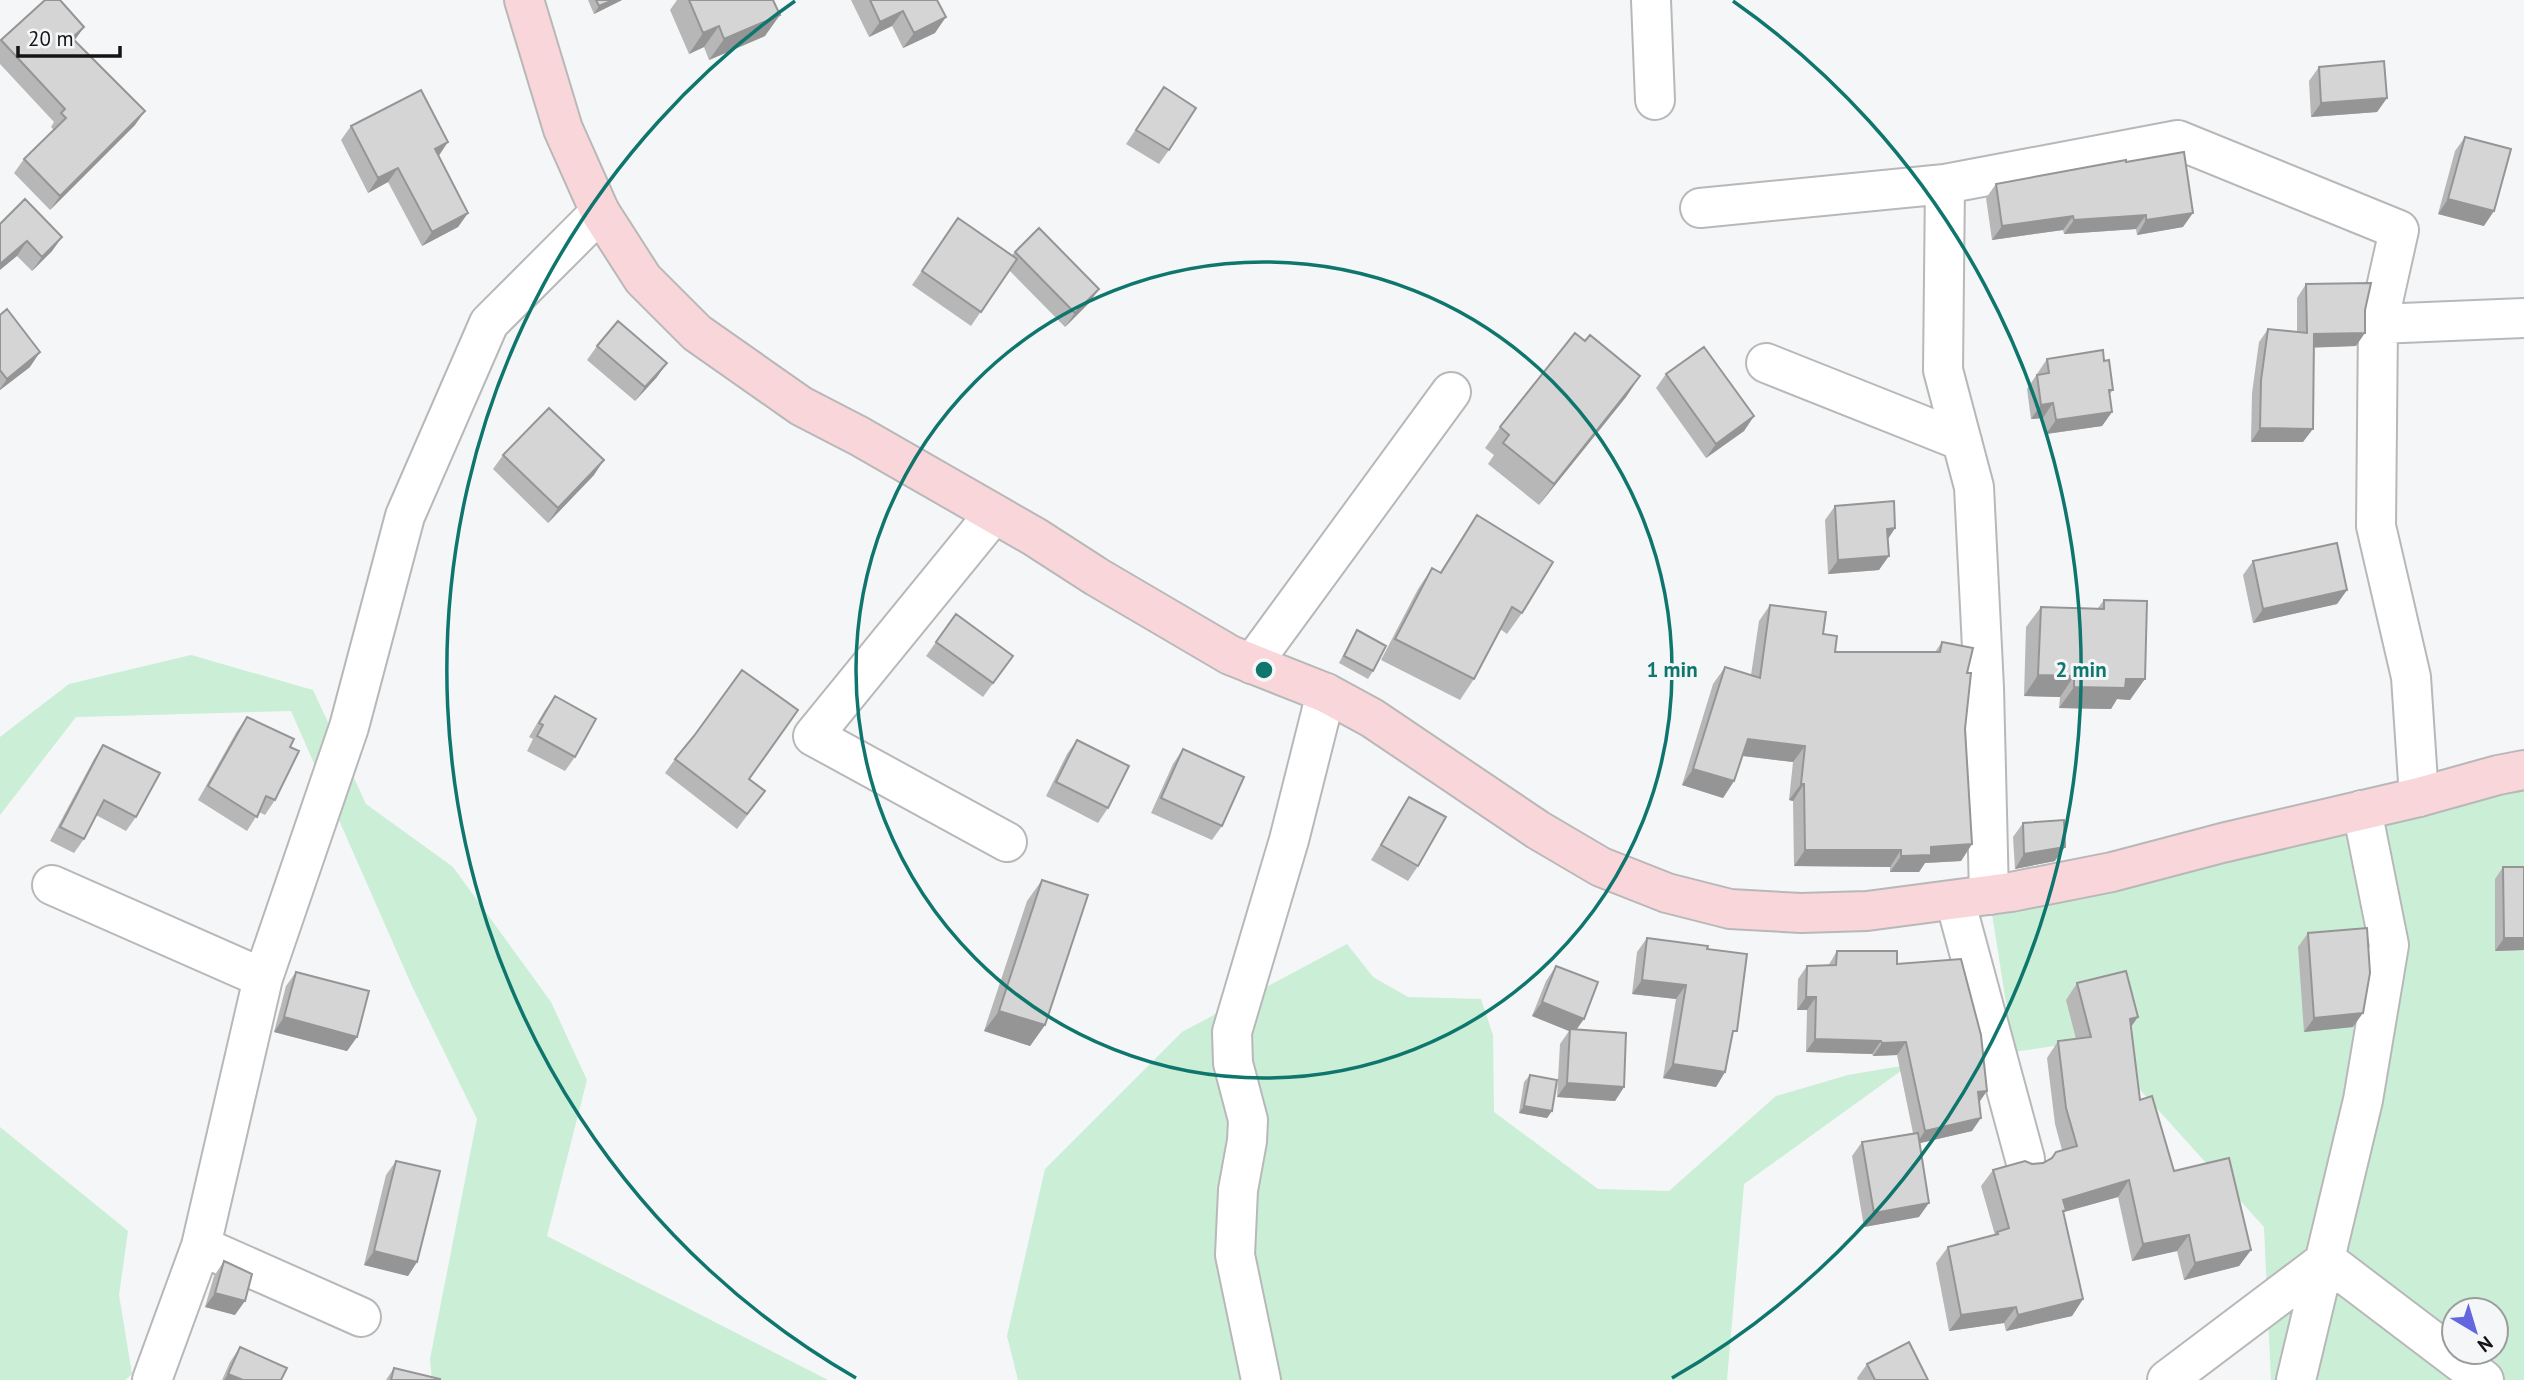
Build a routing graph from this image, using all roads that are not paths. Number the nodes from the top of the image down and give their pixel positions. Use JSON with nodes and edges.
{"nodes":[{"id":1,"x":524,"y":0,"type":"edge"},
{"id":2,"x":1651,"y":0,"type":"edge"},
{"id":3,"x":1655,"y":100,"type":"dead end"},
{"id":4,"x":1945,"y":184,"type":"junction"},
{"id":5,"x":1700,"y":208,"type":"dead end"},
{"id":6,"x":600,"y":212,"type":"junction"},
{"id":7,"x":2524,"y":318,"type":"edge"},
{"id":8,"x":2378,"y":324,"type":"junction"},
{"id":9,"x":1766,"y":363,"type":"dead end"},
{"id":10,"x":1451,"y":392,"type":"dead end"},
{"id":11,"x":1962,"y":441,"type":"junction"},
{"id":12,"x":994,"y":514,"type":"junction"},
{"id":13,"x":1252,"y":664,"type":"junction"},
{"id":14,"x":1326,"y":693,"type":"junction"},
{"id":15,"x":2524,"y":770,"type":"edge"},
{"id":16,"x":2419,"y":797,"type":"junction"},
{"id":17,"x":2362,"y":810,"type":"junction"},
{"id":18,"x":1007,"y":842,"type":"dead end"},
{"id":19,"x":51,"y":886,"type":"dead end"},
{"id":20,"x":1972,"y":897,"type":"junction"},
{"id":21,"x":263,"y":978,"type":"junction"},
{"id":22,"x":2025,"y":1159,"type":"edge"},
{"id":23,"x":201,"y":1246,"type":"junction"},
{"id":24,"x":2326,"y":1260,"type":"junction"},
{"id":25,"x":361,"y":1317,"type":"dead end"},
{"id":26,"x":152,"y":1380,"type":"edge"},
{"id":27,"x":1261,"y":1380,"type":"edge"},
{"id":28,"x":2167,"y":1380,"type":"edge"},
{"id":29,"x":2296,"y":1380,"type":"edge"},
{"id":30,"x":2484,"y":1380,"type":"edge"}],
"edges":[{"from":1,"to":6,"type":"street"},
{"from":2,"to":3,"type":"street"},
{"from":4,"to":5,"type":"street"},
{"from":4,"to":8,"type":"street"},
{"from":4,"to":11,"type":"street"},
{"from":6,"to":12,"type":"street"},
{"from":6,"to":21,"type":"street"},
{"from":7,"to":8,"type":"street"},
{"from":8,"to":16,"type":"street"},
{"from":9,"to":11,"type":"street"},
{"from":10,"to":13,"type":"street"},
{"from":11,"to":20,"type":"street"},
{"from":12,"to":13,"type":"street"},
{"from":12,"to":18,"type":"street"},
{"from":13,"to":14,"type":"street"},
{"from":14,"to":20,"type":"street"},
{"from":14,"to":27,"type":"street"},
{"from":15,"to":16,"type":"street"},
{"from":16,"to":17,"type":"street"},
{"from":17,"to":20,"type":"street"},
{"from":17,"to":24,"type":"street"},
{"from":19,"to":21,"type":"street"},
{"from":20,"to":22,"type":"street"},
{"from":21,"to":23,"type":"street"},
{"from":23,"to":25,"type":"street"},
{"from":23,"to":26,"type":"street"},
{"from":24,"to":28,"type":"street"},
{"from":24,"to":29,"type":"street"},
{"from":24,"to":30,"type":"street"}]}
